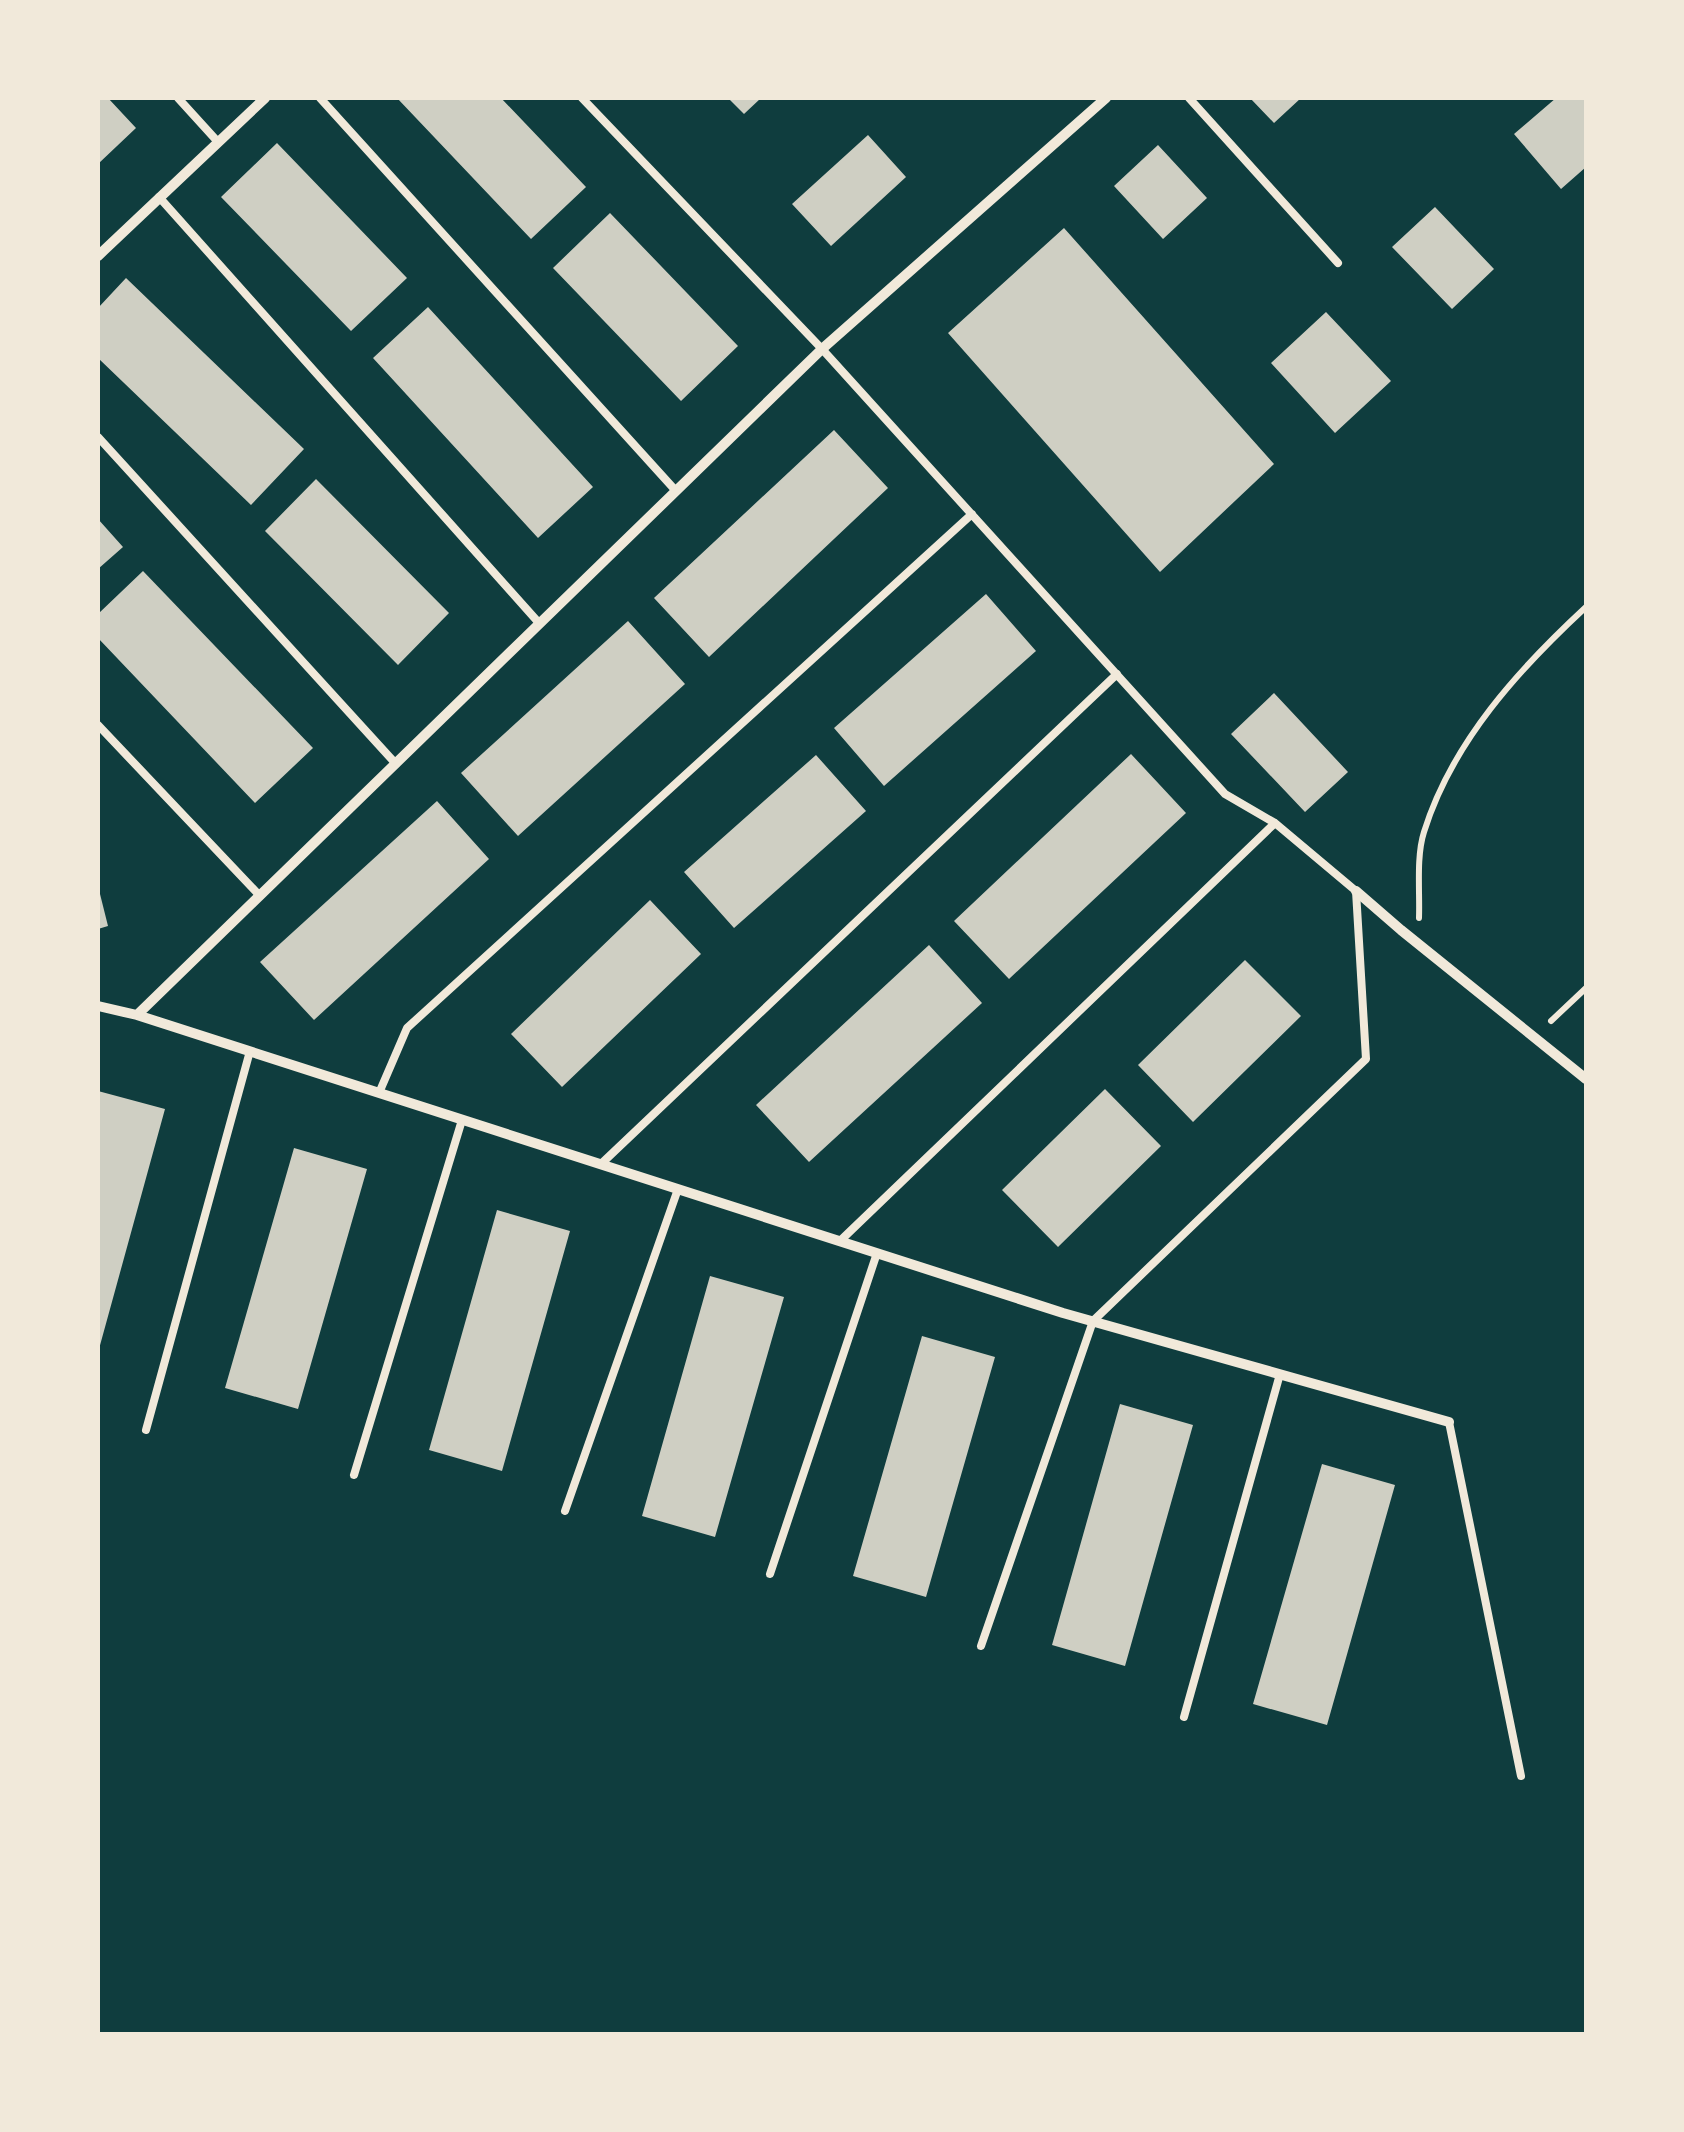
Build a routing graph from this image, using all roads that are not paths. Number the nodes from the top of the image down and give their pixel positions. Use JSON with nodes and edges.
{"nodes":[{"id":1,"x":178,"y":98,"type":"edge"},
{"id":2,"x":265,"y":98,"type":"edge"},
{"id":3,"x":320,"y":98,"type":"edge"},
{"id":4,"x":582,"y":98,"type":"edge"},
{"id":5,"x":1106,"y":98,"type":"edge"},
{"id":6,"x":1189,"y":98,"type":"edge"},
{"id":7,"x":218,"y":142,"type":"junction"},
{"id":8,"x":160,"y":197,"type":"junction"},
{"id":9,"x":98,"y":256,"type":"edge"},
{"id":10,"x":1338,"y":263,"type":"dead end"},
{"id":11,"x":822,"y":348,"type":"junction"},
{"id":12,"x":98,"y":437,"type":"edge"},
{"id":13,"x":676,"y":490,"type":"junction"},
{"id":14,"x":972,"y":514,"type":"junction"},
{"id":15,"x":539,"y":624,"type":"junction"},
{"id":16,"x":1116,"y":674,"type":"junction"},
{"id":17,"x":98,"y":725,"type":"edge"},
{"id":18,"x":396,"y":764,"type":"junction"},
{"id":19,"x":1275,"y":823,"type":"junction"},
{"id":20,"x":1356,"y":890,"type":"junction"},
{"id":21,"x":260,"y":896,"type":"junction"},
{"id":22,"x":98,"y":1006,"type":"edge"},
{"id":23,"x":137,"y":1015,"type":"junction"},
{"id":24,"x":250,"y":1052,"type":"junction"},
{"id":25,"x":1586,"y":1079,"type":"edge"},
{"id":26,"x":379,"y":1093,"type":"junction"},
{"id":27,"x":462,"y":1120,"type":"junction"},
{"id":28,"x":601,"y":1164,"type":"junction"},
{"id":29,"x":678,"y":1189,"type":"junction"},
{"id":30,"x":840,"y":1241,"type":"junction"},
{"id":31,"x":877,"y":1253,"type":"junction"},
{"id":32,"x":1093,"y":1322,"type":"junction"},
{"id":33,"x":1280,"y":1374,"type":"junction"},
{"id":34,"x":1449,"y":1422,"type":"joint"},
{"id":35,"x":146,"y":1430,"type":"dead end"},
{"id":36,"x":354,"y":1475,"type":"dead end"},
{"id":37,"x":565,"y":1510,"type":"dead end"},
{"id":38,"x":770,"y":1574,"type":"dead end"},
{"id":39,"x":981,"y":1646,"type":"dead end"},
{"id":40,"x":1184,"y":1717,"type":"dead end"},
{"id":41,"x":1521,"y":1776,"type":"dead end"}],
"edges":[{"from":1,"to":7,"type":"lane"},
{"from":2,"to":7,"type":"street"},
{"from":3,"to":13,"type":"lane"},
{"from":4,"to":11,"type":"lane"},
{"from":5,"to":11,"type":"street"},
{"from":6,"to":10,"type":"lane"},
{"from":7,"to":8,"type":"street"},
{"from":8,"to":9,"type":"street"},
{"from":8,"to":15,"type":"lane"},
{"from":11,"to":13,"type":"street"},
{"from":11,"to":14,"type":"lane"},
{"from":12,"to":18,"type":"lane"},
{"from":13,"to":15,"type":"street"},
{"from":14,"to":16,"type":"lane"},
{"from":14,"to":26,"type":"lane"},
{"from":15,"to":18,"type":"street"},
{"from":16,"to":19,"type":"lane"},
{"from":16,"to":28,"type":"lane"},
{"from":17,"to":21,"type":"lane"},
{"from":18,"to":21,"type":"street"},
{"from":19,"to":20,"type":"lane"},
{"from":19,"to":30,"type":"lane"},
{"from":20,"to":25,"type":"street"},
{"from":20,"to":32,"type":"lane"},
{"from":21,"to":23,"type":"street"},
{"from":22,"to":23,"type":"street"},
{"from":23,"to":24,"type":"street"},
{"from":24,"to":26,"type":"street"},
{"from":24,"to":35,"type":"lane"},
{"from":26,"to":27,"type":"street"},
{"from":27,"to":28,"type":"street"},
{"from":27,"to":36,"type":"lane"},
{"from":28,"to":29,"type":"street"},
{"from":29,"to":30,"type":"street"},
{"from":29,"to":37,"type":"lane"},
{"from":30,"to":31,"type":"street"},
{"from":31,"to":32,"type":"street"},
{"from":31,"to":38,"type":"lane"},
{"from":32,"to":33,"type":"street"},
{"from":32,"to":39,"type":"lane"},
{"from":33,"to":34,"type":"street"},
{"from":33,"to":40,"type":"lane"},
{"from":34,"to":41,"type":"lane"}]}
